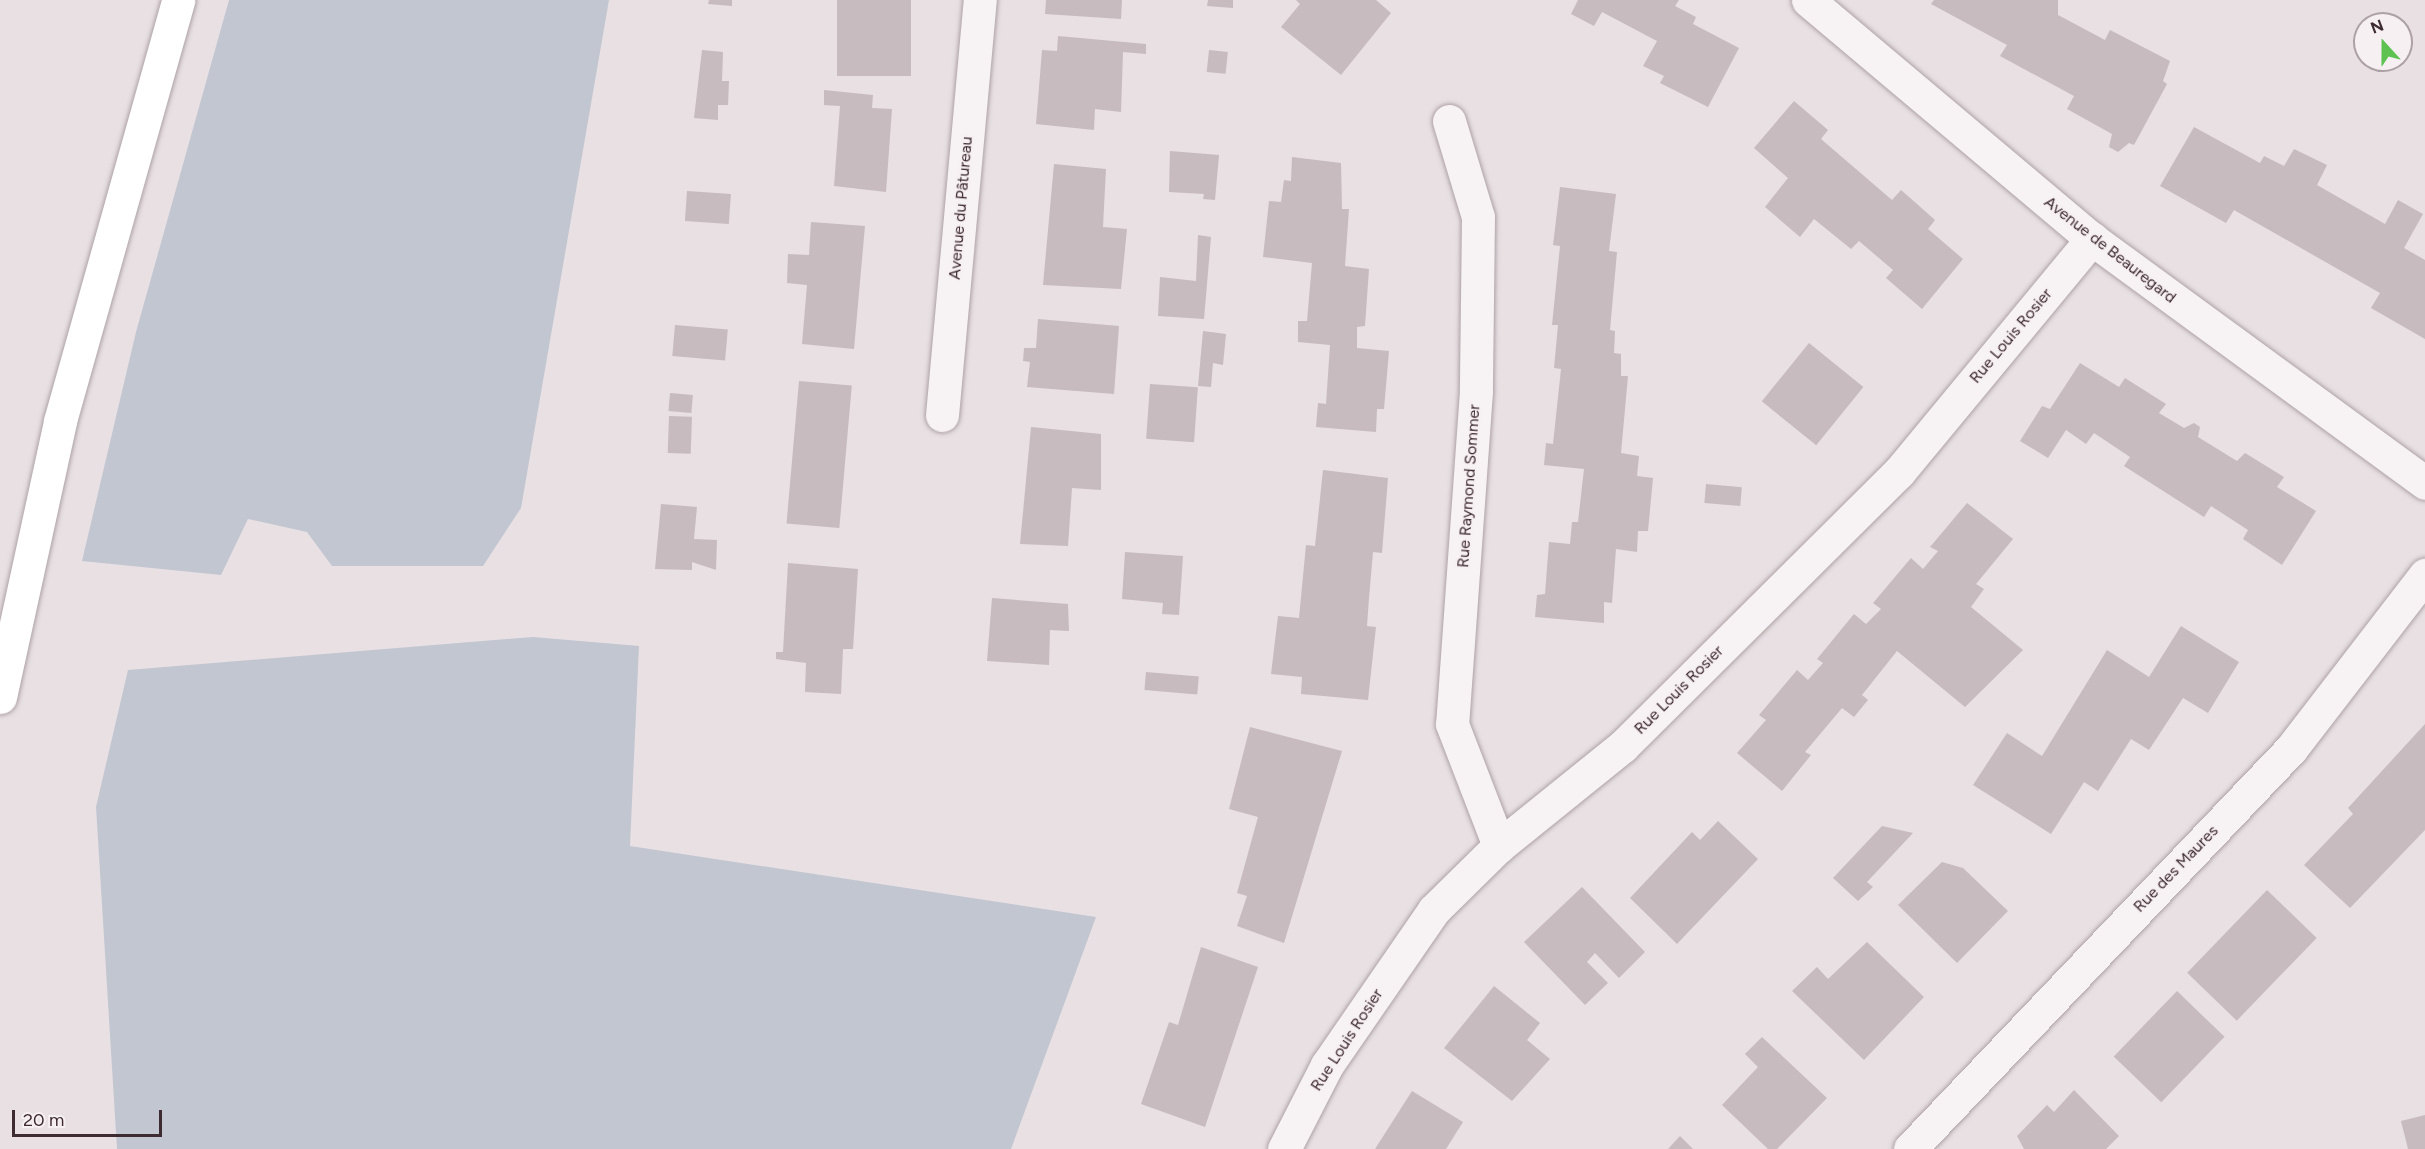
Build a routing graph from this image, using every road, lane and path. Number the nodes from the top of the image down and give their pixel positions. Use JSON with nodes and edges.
{"nodes":[{"id":1,"x":178,"y":0,"type":"edge"},
{"id":2,"x":980,"y":0,"type":"edge"},
{"id":3,"x":1808,"y":0,"type":"edge"},
{"id":4,"x":1449,"y":121,"type":"dead end"},
{"id":5,"x":2092,"y":239,"type":"junction"},
{"id":6,"x":942,"y":416,"type":"dead end"},
{"id":7,"x":2425,"y":483,"type":"edge"},
{"id":8,"x":2425,"y":575,"type":"edge"},
{"id":9,"x":0,"y":697,"type":"edge"},
{"id":10,"x":1499,"y":846,"type":"junction"},
{"id":11,"x":1284,"y":1149,"type":"edge"},
{"id":12,"x":1910,"y":1149,"type":"edge"}],
"edges":[{"from":1,"to":9,"type":"main road"},
{"from":2,"to":6,"type":"street","name":"Avenue du Pâtureau"},
{"from":3,"to":5,"type":"street","name":"Avenue de Beauregard"},
{"from":4,"to":10,"type":"street","name":"Rue Raymond Sommer"},
{"from":5,"to":7,"type":"street","name":"Avenue de Beauregard"},
{"from":5,"to":10,"type":"street","name":"Rue Louis Rosier"},
{"from":8,"to":12,"type":"street","name":"Rue des Maures"},
{"from":10,"to":11,"type":"street","name":"Rue Louis Rosier"}]}
